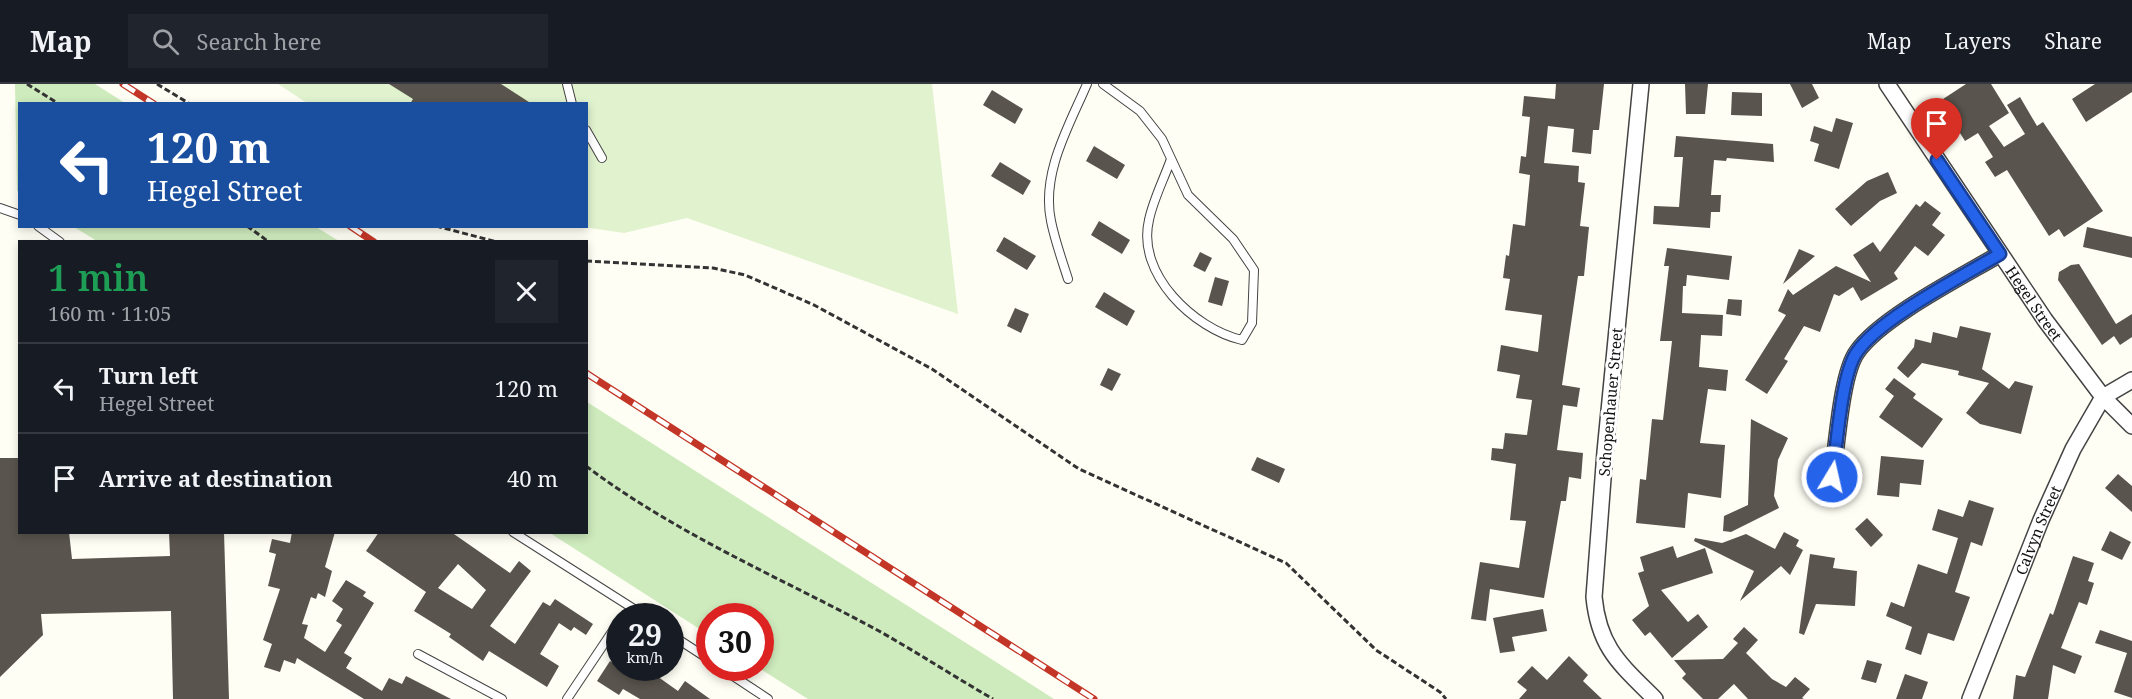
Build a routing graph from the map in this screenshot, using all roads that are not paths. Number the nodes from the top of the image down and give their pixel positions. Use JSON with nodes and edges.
{"nodes":[{"id":1,"x":567,"y":84,"type":"edge"},
{"id":2,"x":1087,"y":84,"type":"edge"},
{"id":3,"x":1103,"y":84,"type":"edge"},
{"id":4,"x":1641,"y":84,"type":"edge"},
{"id":5,"x":1887,"y":84,"type":"edge"},
{"id":6,"x":572,"y":102,"type":"edge"},
{"id":7,"x":588,"y":134,"type":"edge"},
{"id":8,"x":602,"y":158,"type":"dead end"},
{"id":9,"x":1171,"y":159,"type":"junction"},
{"id":10,"x":0,"y":208,"type":"edge"},
{"id":11,"x":18,"y":214,"type":"edge"},
{"id":12,"x":41,"y":228,"type":"edge"},
{"id":13,"x":57,"y":240,"type":"edge"},
{"id":14,"x":2000,"y":254,"type":"junction"},
{"id":15,"x":1068,"y":279,"type":"dead end"},
{"id":16,"x":2132,"y":380,"type":"edge"},
{"id":17,"x":2103,"y":397,"type":"junction"},
{"id":18,"x":2132,"y":426,"type":"edge"},
{"id":19,"x":1832,"y":477,"type":"dead end"},
{"id":20,"x":516,"y":534,"type":"edge"},
{"id":21,"x":624,"y":603,"type":"edge"},
{"id":22,"x":606,"y":640,"type":"edge"},
{"id":23,"x":418,"y":654,"type":"dead end"},
{"id":24,"x":741,"y":681,"type":"edge"},
{"id":25,"x":502,"y":699,"type":"edge"},
{"id":26,"x":567,"y":699,"type":"edge"},
{"id":27,"x":768,"y":699,"type":"edge"},
{"id":28,"x":1655,"y":699,"type":"edge"},
{"id":29,"x":1970,"y":699,"type":"edge"}],
"edges":[{"from":1,"to":6,"type":"lane"},
{"from":2,"to":15,"type":"lane"},
{"from":3,"to":9,"type":"lane"},
{"from":4,"to":28,"type":"street","name":"Schopenhauer Street"},
{"from":5,"to":14,"type":"street","name":"Hegel Street"},
{"from":7,"to":8,"type":"lane"},
{"from":9,"to":9,"type":"lane"},
{"from":10,"to":11,"type":"lane"},
{"from":12,"to":13,"type":"lane"},
{"from":14,"to":17,"type":"street","name":"Hegel Street"},
{"from":14,"to":19,"type":"street"},
{"from":16,"to":17,"type":"street","name":"Calvyn Street"},
{"from":17,"to":18,"type":"street","name":"Hegel Street"},
{"from":17,"to":29,"type":"street","name":"Calvyn Street"},
{"from":20,"to":21,"type":"lane"},
{"from":22,"to":26,"type":"lane"},
{"from":23,"to":25,"type":"lane"},
{"from":24,"to":27,"type":"lane"}]}
